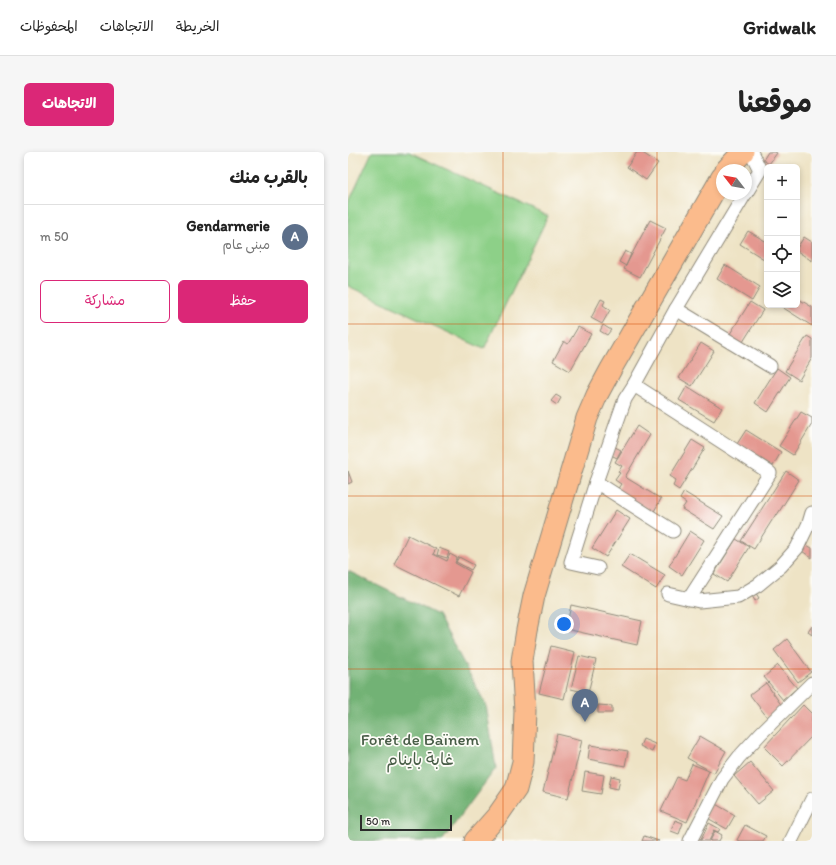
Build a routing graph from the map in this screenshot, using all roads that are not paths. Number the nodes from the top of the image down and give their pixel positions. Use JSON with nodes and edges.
{"nodes":[{"id":1,"x":743,"y":152,"type":"edge"},
{"id":2,"x":751,"y":152,"type":"edge"},
{"id":3,"x":732,"y":164,"type":"edge"},
{"id":4,"x":752,"y":183,"type":"edge"},
{"id":5,"x":716,"y":187,"type":"edge"},
{"id":6,"x":742,"y":200,"type":"edge"},
{"id":7,"x":676,"y":309,"type":"junction"},
{"id":8,"x":770,"y":366,"type":"dead end"},
{"id":9,"x":634,"y":385,"type":"junction"},
{"id":10,"x":596,"y":482,"type":"junction"},
{"id":11,"x":812,"y":514,"type":"edge"},
{"id":12,"x":674,"y":531,"type":"dead end"},
{"id":13,"x":598,"y":568,"type":"dead end"},
{"id":14,"x":668,"y":594,"type":"dead end"},
{"id":15,"x":690,"y":599,"type":"junction"},
{"id":16,"x":811,"y":685,"type":"edge"},
{"id":17,"x":812,"y":799,"type":"edge"},
{"id":18,"x":474,"y":841,"type":"edge"},
{"id":19,"x":690,"y":841,"type":"edge"},
{"id":20,"x":791,"y":841,"type":"edge"}],
"edges":[{"from":1,"to":3,"type":"main road"},
{"from":2,"to":4,"type":"street"},
{"from":5,"to":18,"type":"main road"},
{"from":6,"to":7,"type":"street"},
{"from":7,"to":8,"type":"street"},
{"from":7,"to":9,"type":"street"},
{"from":9,"to":10,"type":"street"},
{"from":9,"to":15,"type":"street"},
{"from":10,"to":12,"type":"street"},
{"from":10,"to":13,"type":"street"},
{"from":11,"to":15,"type":"street"},
{"from":14,"to":15,"type":"street"},
{"from":16,"to":19,"type":"street"},
{"from":17,"to":20,"type":"street"}]}
